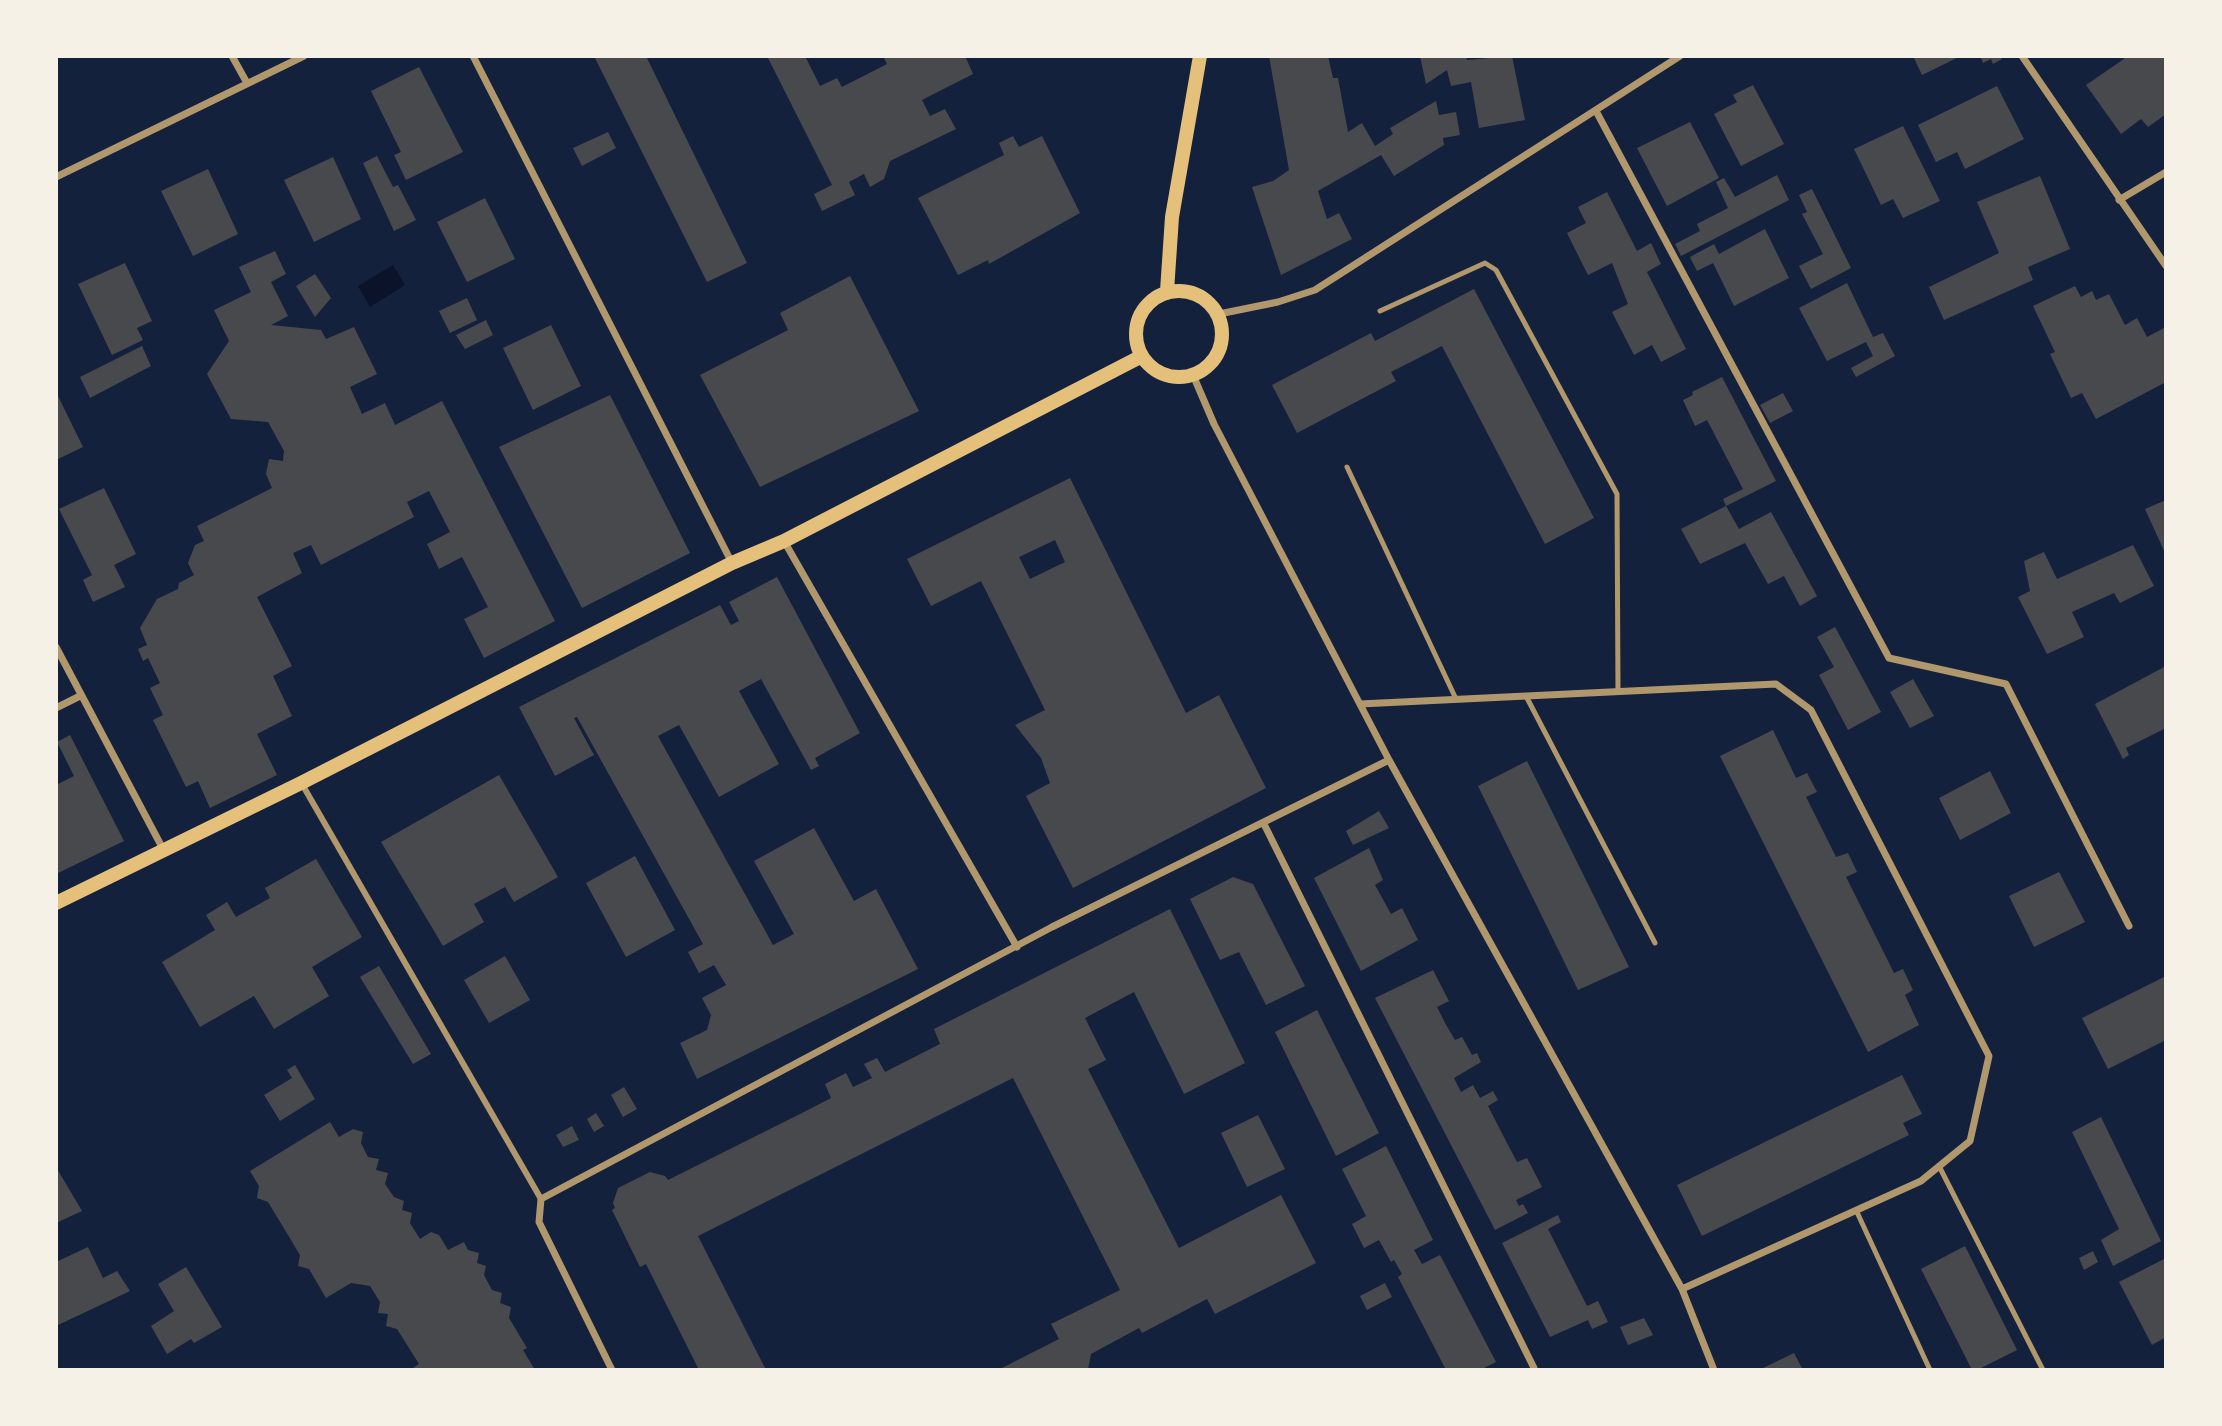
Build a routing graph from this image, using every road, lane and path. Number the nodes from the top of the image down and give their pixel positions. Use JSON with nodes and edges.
{"nodes":[{"id":1,"x":232,"y":56,"type":"edge"},
{"id":2,"x":304,"y":56,"type":"edge"},
{"id":3,"x":473,"y":56,"type":"edge"},
{"id":4,"x":1200,"y":56,"type":"edge"},
{"id":5,"x":1680,"y":56,"type":"edge"},
{"id":6,"x":2022,"y":56,"type":"edge"},
{"id":7,"x":247,"y":83,"type":"junction"},
{"id":8,"x":1596,"y":111,"type":"junction"},
{"id":9,"x":2166,"y":172,"type":"edge"},
{"id":10,"x":56,"y":177,"type":"edge"},
{"id":11,"x":2119,"y":200,"type":"junction"},
{"id":12,"x":2166,"y":266,"type":"edge"},
{"id":13,"x":1167,"y":291,"type":"junction"},
{"id":14,"x":1380,"y":311,"type":"dead end"},
{"id":15,"x":1219,"y":314,"type":"junction"},
{"id":16,"x":1142,"y":356,"type":"junction"},
{"id":17,"x":1193,"y":375,"type":"junction"},
{"id":18,"x":1347,"y":467,"type":"dead end"},
{"id":19,"x":785,"y":541,"type":"junction"},
{"id":20,"x":732,"y":563,"type":"junction"},
{"id":21,"x":56,"y":647,"type":"edge"},
{"id":22,"x":1618,"y":692,"type":"junction"},
{"id":23,"x":80,"y":696,"type":"junction"},
{"id":24,"x":1527,"y":698,"type":"junction"},
{"id":25,"x":1456,"y":699,"type":"junction"},
{"id":26,"x":1360,"y":704,"type":"junction"},
{"id":27,"x":56,"y":708,"type":"edge"},
{"id":28,"x":1389,"y":760,"type":"junction"},
{"id":29,"x":301,"y":783,"type":"junction"},
{"id":30,"x":1264,"y":824,"type":"junction"},
{"id":31,"x":163,"y":849,"type":"junction"},
{"id":32,"x":56,"y":903,"type":"edge"},
{"id":33,"x":2129,"y":926,"type":"dead end"},
{"id":34,"x":1655,"y":943,"type":"dead end"},
{"id":35,"x":1017,"y":947,"type":"junction"},
{"id":36,"x":1939,"y":1166,"type":"junction"},
{"id":37,"x":541,"y":1199,"type":"junction"},
{"id":38,"x":1856,"y":1210,"type":"junction"},
{"id":39,"x":1682,"y":1289,"type":"junction"},
{"id":40,"x":1534,"y":1368,"type":"dead end"},
{"id":41,"x":612,"y":1370,"type":"edge"},
{"id":42,"x":1714,"y":1370,"type":"edge"},
{"id":43,"x":1930,"y":1370,"type":"edge"},
{"id":44,"x":2043,"y":1370,"type":"edge"}],
"edges":[{"from":1,"to":7,"type":"street"},
{"from":2,"to":7,"type":"street"},
{"from":3,"to":20,"type":"street"},
{"from":4,"to":13,"type":"main road"},
{"from":5,"to":8,"type":"street"},
{"from":6,"to":11,"type":"street"},
{"from":7,"to":10,"type":"street"},
{"from":8,"to":15,"type":"street"},
{"from":8,"to":33,"type":"street"},
{"from":9,"to":11,"type":"street"},
{"from":11,"to":12,"type":"street"},
{"from":13,"to":15,"type":"main road"},
{"from":13,"to":16,"type":"main road"},
{"from":14,"to":22,"type":"lane"},
{"from":15,"to":17,"type":"main road"},
{"from":16,"to":17,"type":"main road"},
{"from":16,"to":19,"type":"main road"},
{"from":17,"to":26,"type":"street"},
{"from":18,"to":25,"type":"lane"},
{"from":19,"to":20,"type":"main road"},
{"from":19,"to":35,"type":"street"},
{"from":20,"to":29,"type":"main road"},
{"from":21,"to":23,"type":"street"},
{"from":22,"to":24,"type":"street"},
{"from":22,"to":36,"type":"street"},
{"from":23,"to":27,"type":"street"},
{"from":23,"to":31,"type":"street"},
{"from":24,"to":25,"type":"street"},
{"from":24,"to":34,"type":"lane"},
{"from":25,"to":26,"type":"street"},
{"from":26,"to":28,"type":"street"},
{"from":28,"to":30,"type":"street"},
{"from":28,"to":39,"type":"street"},
{"from":29,"to":31,"type":"main road"},
{"from":29,"to":37,"type":"street"},
{"from":30,"to":35,"type":"street"},
{"from":30,"to":40,"type":"street"},
{"from":31,"to":32,"type":"main road"},
{"from":35,"to":37,"type":"street"},
{"from":36,"to":38,"type":"street"},
{"from":36,"to":44,"type":"lane"},
{"from":37,"to":41,"type":"street"},
{"from":38,"to":39,"type":"street"},
{"from":38,"to":43,"type":"lane"},
{"from":39,"to":42,"type":"street"}]}
